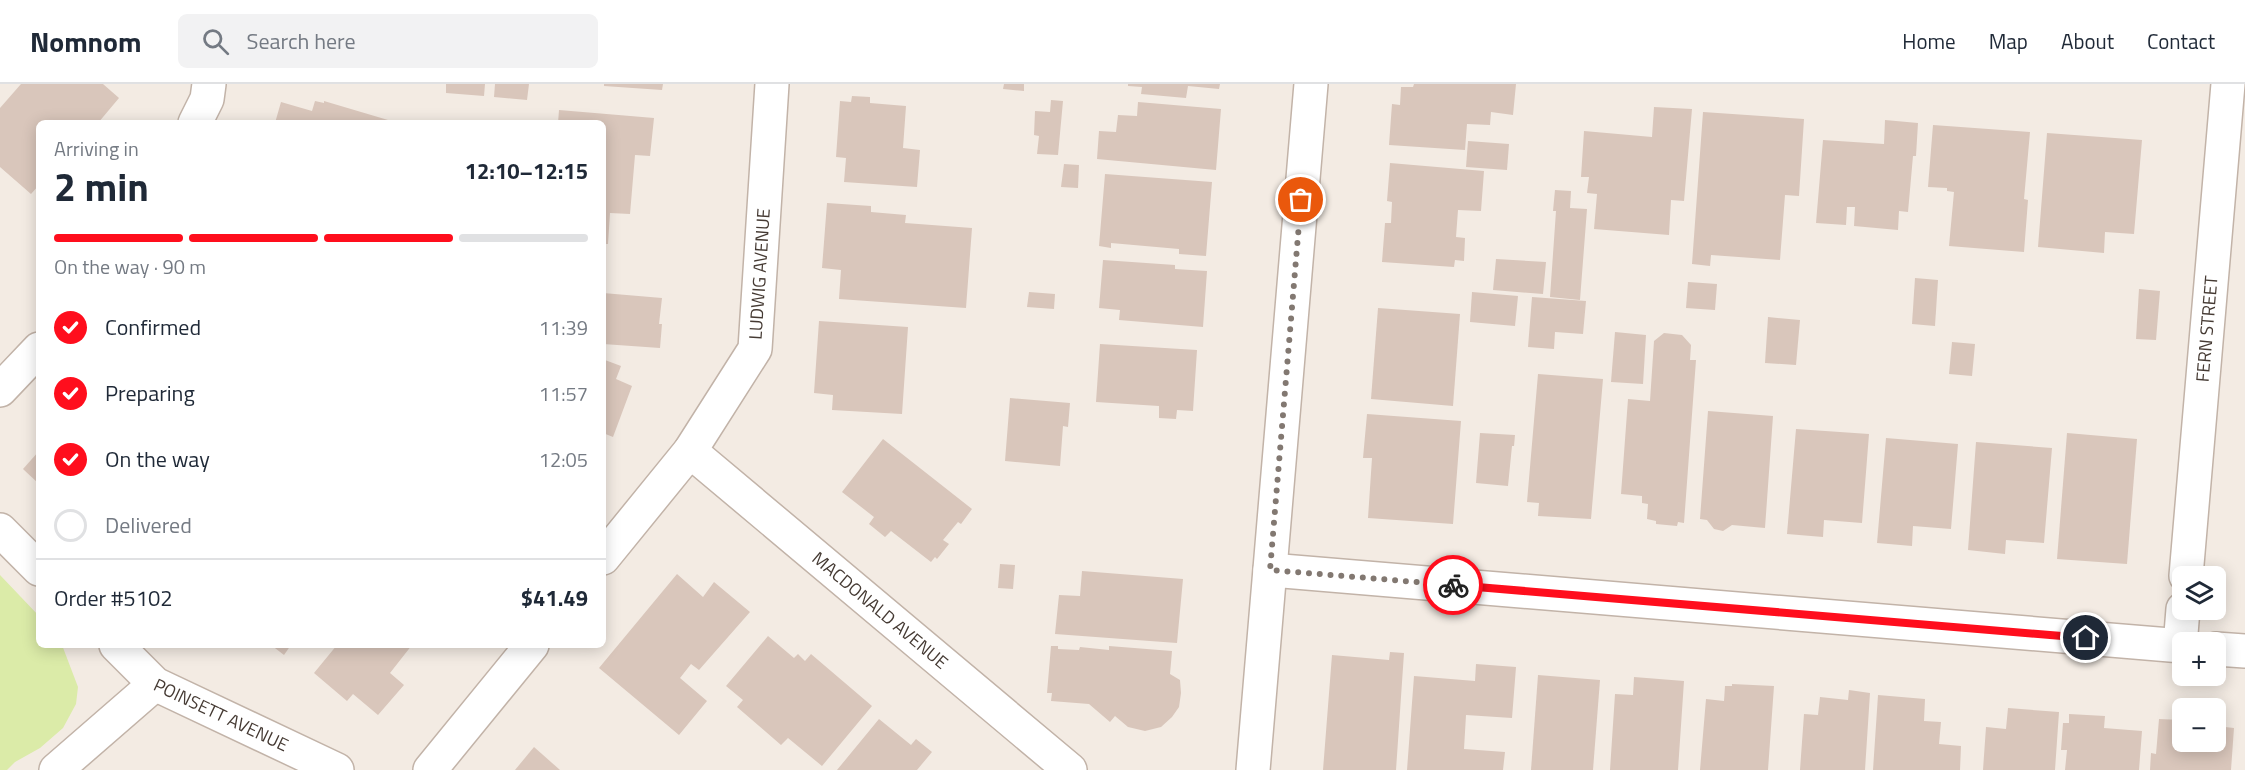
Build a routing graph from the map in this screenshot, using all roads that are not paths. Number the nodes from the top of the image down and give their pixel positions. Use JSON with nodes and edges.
{"nodes":[{"id":1,"x":209,"y":84,"type":"edge"},
{"id":2,"x":772,"y":84,"type":"edge"},
{"id":3,"x":1311,"y":84,"type":"edge"},
{"id":4,"x":2228,"y":84,"type":"edge"},
{"id":5,"x":196,"y":120,"type":"edge"},
{"id":6,"x":36,"y":352,"type":"edge"},
{"id":7,"x":0,"y":390,"type":"edge"},
{"id":8,"x":690,"y":451,"type":"junction"},
{"id":9,"x":0,"y":530,"type":"edge"},
{"id":10,"x":606,"y":554,"type":"edge"},
{"id":11,"x":36,"y":566,"type":"edge"},
{"id":12,"x":2187,"y":566,"type":"edge"},
{"id":13,"x":1270,"y":570,"type":"junction"},
{"id":14,"x":2172,"y":645,"type":"edge"},
{"id":15,"x":119,"y":648,"type":"edge"},
{"id":16,"x":530,"y":648,"type":"edge"},
{"id":17,"x":2226,"y":650,"type":"edge"},
{"id":18,"x":2245,"y":651,"type":"edge"},
{"id":19,"x":155,"y":684,"type":"junction"},
{"id":20,"x":56,"y":770,"type":"edge"},
{"id":21,"x":337,"y":770,"type":"edge"},
{"id":22,"x":430,"y":770,"type":"edge"},
{"id":23,"x":1070,"y":770,"type":"edge"},
{"id":24,"x":1253,"y":770,"type":"edge"}],
"edges":[{"from":1,"to":5,"type":"street"},
{"from":2,"to":8,"type":"street","name":"LUDWIG AVENUE"},
{"from":3,"to":13,"type":"street"},
{"from":4,"to":12,"type":"street","name":"FERN STREET"},
{"from":6,"to":7,"type":"street"},
{"from":8,"to":10,"type":"street","name":"LUDWIG AVENUE"},
{"from":8,"to":23,"type":"street","name":"MACDONALD AVENUE"},
{"from":9,"to":11,"type":"street"},
{"from":13,"to":14,"type":"street"},
{"from":13,"to":24,"type":"street"},
{"from":15,"to":19,"type":"street","name":"POINSETT AVENUE"},
{"from":16,"to":22,"type":"street"},
{"from":17,"to":18,"type":"street"},
{"from":19,"to":20,"type":"street"},
{"from":19,"to":21,"type":"street","name":"POINSETT AVENUE"}]}
